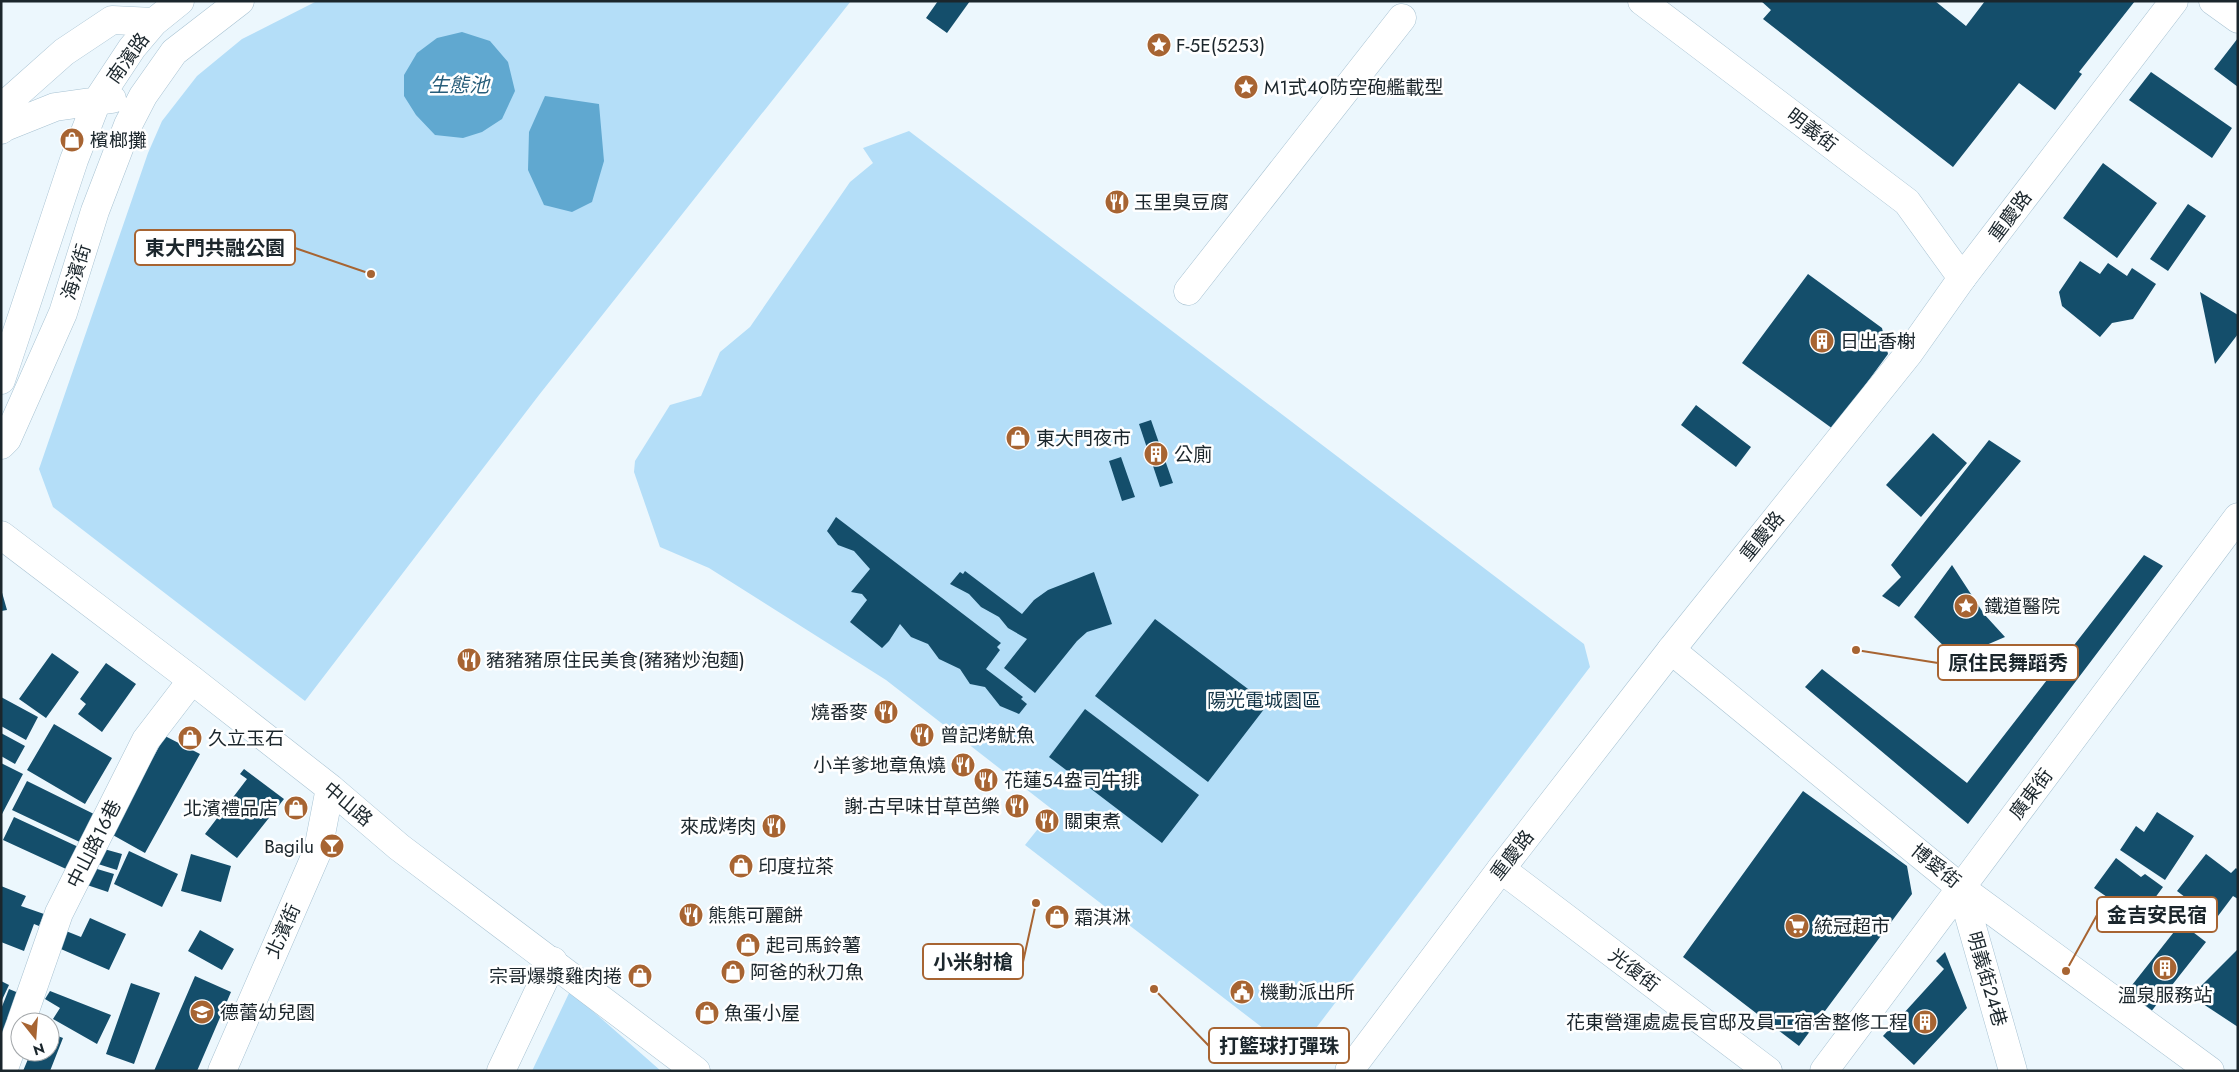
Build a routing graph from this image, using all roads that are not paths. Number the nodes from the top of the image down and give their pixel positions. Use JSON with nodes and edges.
{"nodes":[{"id":1,"x":180,"y":1,"type":"edge"},
{"id":2,"x":240,"y":1,"type":"edge"},
{"id":3,"x":1642,"y":1,"type":"edge"},
{"id":4,"x":2174,"y":1,"type":"edge"},
{"id":5,"x":2213,"y":1,"type":"edge"},
{"id":6,"x":1402,"y":18,"type":"dead end"},
{"id":7,"x":2238,"y":19,"type":"edge"},
{"id":8,"x":154,"y":22,"type":"junction"},
{"id":9,"x":143,"y":96,"type":"junction"},
{"id":10,"x":1,"y":108,"type":"edge"},
{"id":11,"x":92,"y":112,"type":"junction"},
{"id":12,"x":1,"y":130,"type":"edge"},
{"id":13,"x":74,"y":160,"type":"joint"},
{"id":14,"x":1962,"y":278,"type":"junction"},
{"id":15,"x":1188,"y":291,"type":"dead end"},
{"id":16,"x":1,"y":380,"type":"edge"},
{"id":17,"x":1,"y":445,"type":"edge"},
{"id":18,"x":2238,"y":517,"type":"edge"},
{"id":19,"x":1,"y":535,"type":"edge"},
{"id":20,"x":1671,"y":650,"type":"junction"},
{"id":21,"x":192,"y":680,"type":"junction"},
{"id":22,"x":330,"y":788,"type":"junction"},
{"id":23,"x":1501,"y":869,"type":"junction"},
{"id":24,"x":1961,"y":888,"type":"junction"},
{"id":25,"x":553,"y":961,"type":"junction"},
{"id":26,"x":25,"y":1012,"type":"edge"},
{"id":27,"x":10,"y":1053,"type":"edge"},
{"id":28,"x":3,"y":1071,"type":"edge"},
{"id":29,"x":222,"y":1071,"type":"edge"},
{"id":30,"x":501,"y":1071,"type":"edge"},
{"id":31,"x":696,"y":1071,"type":"edge"},
{"id":32,"x":1350,"y":1071,"type":"edge"},
{"id":33,"x":1768,"y":1071,"type":"edge"},
{"id":34,"x":1824,"y":1071,"type":"edge"},
{"id":35,"x":2014,"y":1071,"type":"edge"},
{"id":36,"x":2210,"y":1071,"type":"edge"}],
"edges":[{"from":1,"to":8,"type":"street","name":"南濱路"},
{"from":2,"to":9,"type":"street","name":"南濱路"},
{"from":3,"to":14,"type":"street","name":"明義街"},
{"from":4,"to":14,"type":"street","name":"重慶路"},
{"from":5,"to":7,"type":"street"},
{"from":6,"to":15,"type":"street"},
{"from":8,"to":10,"type":"street"},
{"from":8,"to":11,"type":"street","name":"南濱路"},
{"from":9,"to":11,"type":"street"},
{"from":9,"to":17,"type":"street","name":"海濱街"},
{"from":11,"to":12,"type":"street"},
{"from":11,"to":13,"type":"street","name":"南濱路"},
{"from":13,"to":16,"type":"street","name":"海濱街"},
{"from":14,"to":20,"type":"street","name":"重慶路"},
{"from":18,"to":24,"type":"street","name":"廣東街"},
{"from":19,"to":21,"type":"street","name":"中山路"},
{"from":20,"to":23,"type":"street","name":"重慶路"},
{"from":20,"to":24,"type":"street","name":"博愛街"},
{"from":21,"to":22,"type":"street","name":"中山路"},
{"from":21,"to":26,"type":"street","name":"中山路16巷"},
{"from":22,"to":25,"type":"street","name":"中山路"},
{"from":22,"to":29,"type":"street","name":"北濱街"},
{"from":23,"to":32,"type":"street","name":"重慶路"},
{"from":23,"to":33,"type":"street","name":"光復街"},
{"from":24,"to":34,"type":"street","name":"廣東街"},
{"from":24,"to":35,"type":"street","name":"明義街24巷"},
{"from":24,"to":36,"type":"street","name":"博愛街"},
{"from":25,"to":30,"type":"street"},
{"from":25,"to":31,"type":"street","name":"中山路"},
{"from":27,"to":28,"type":"street","name":"中山路16巷"}]}
